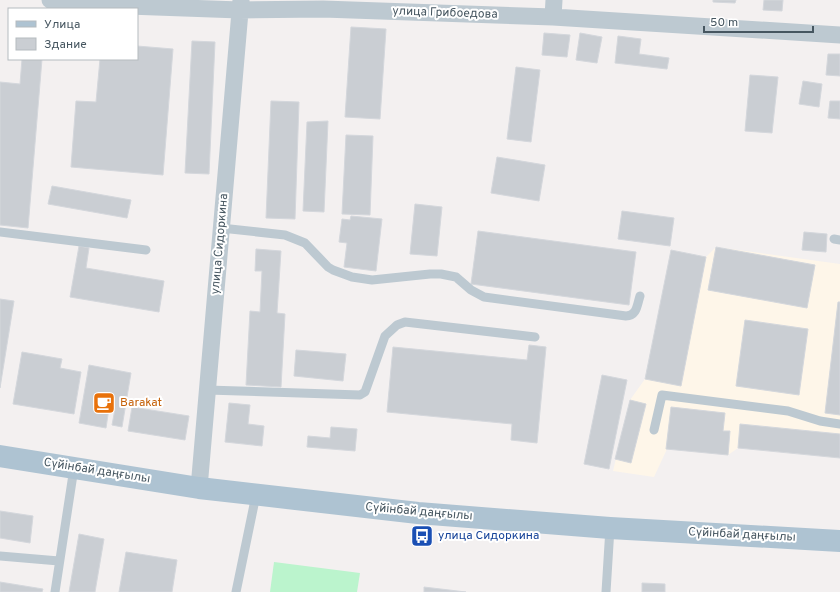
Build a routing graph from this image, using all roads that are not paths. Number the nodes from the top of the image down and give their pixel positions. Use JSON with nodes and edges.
{"nodes":[{"id":1,"x":50,"y":0,"type":"edge"},
{"id":2,"x":554,"y":0,"type":"edge"},
{"id":3,"x":241,"y":5,"type":"edge"},
{"id":4,"x":554,"y":17,"type":"junction"},
{"id":5,"x":840,"y":35,"type":"edge"},
{"id":6,"x":221,"y":228,"type":"junction"},
{"id":7,"x":0,"y":232,"type":"edge"},
{"id":8,"x":146,"y":250,"type":"dead end"},
{"id":9,"x":640,"y":296,"type":"dead end"},
{"id":10,"x":535,"y":337,"type":"dead end"},
{"id":11,"x":207,"y":390,"type":"junction"},
{"id":12,"x":840,"y":424,"type":"edge"},
{"id":13,"x":654,"y":430,"type":"dead end"},
{"id":14,"x":0,"y":456,"type":"edge"},
{"id":15,"x":74,"y":468,"type":"junction"},
{"id":16,"x":199,"y":488,"type":"junction"},
{"id":17,"x":256,"y":495,"type":"junction"},
{"id":18,"x":610,"y":528,"type":"junction"},
{"id":19,"x":840,"y":541,"type":"edge"},
{"id":20,"x":0,"y":556,"type":"edge"},
{"id":21,"x":60,"y":560,"type":"junction"},
{"id":22,"x":54,"y":592,"type":"edge"},
{"id":23,"x":236,"y":592,"type":"edge"},
{"id":24,"x":606,"y":592,"type":"edge"}],
"edges":[{"from":1,"to":3,"type":"street","name":"улица Грибоедова"},
{"from":2,"to":4,"type":"street"},
{"from":3,"to":4,"type":"street","name":"улица Грибоедова"},
{"from":3,"to":6,"type":"street","name":"улица Сидоркина"},
{"from":4,"to":5,"type":"street","name":"улица Грибоедова"},
{"from":6,"to":9,"type":"lane"},
{"from":6,"to":11,"type":"street","name":"улица Сидоркина"},
{"from":7,"to":8,"type":"lane"},
{"from":10,"to":11,"type":"lane"},
{"from":11,"to":16,"type":"street","name":"улица Сидоркина"},
{"from":12,"to":13,"type":"lane"},
{"from":14,"to":15,"type":"main road","name":"Сүйінбай даңғылы"},
{"from":15,"to":16,"type":"main road","name":"Сүйінбай даңғылы"},
{"from":15,"to":21,"type":"lane"},
{"from":16,"to":17,"type":"main road","name":"Сүйінбай даңғылы"},
{"from":17,"to":18,"type":"main road","name":"Сүйінбай даңғылы"},
{"from":17,"to":23,"type":"lane"},
{"from":18,"to":19,"type":"main road","name":"Сүйінбай даңғылы"},
{"from":18,"to":24,"type":"lane"},
{"from":20,"to":21,"type":"lane"},
{"from":21,"to":22,"type":"lane"}]}
